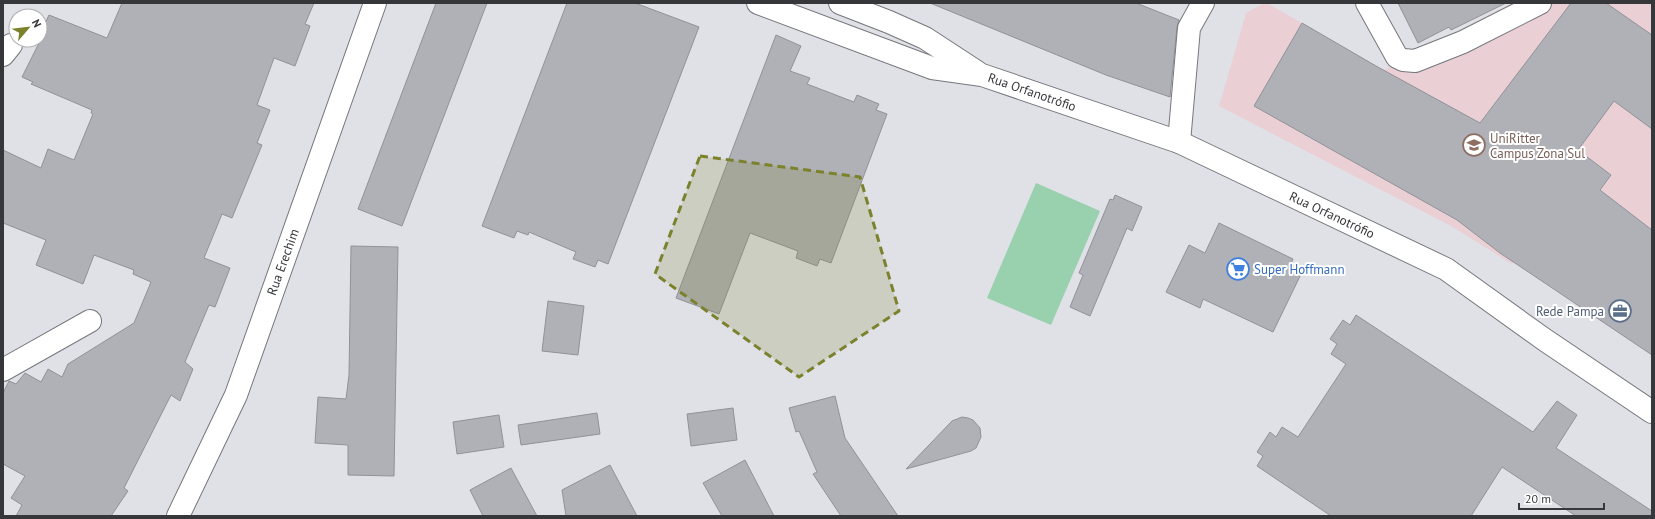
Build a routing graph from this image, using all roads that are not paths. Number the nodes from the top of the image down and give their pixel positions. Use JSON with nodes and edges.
{"nodes":[{"id":1,"x":375,"y":3,"type":"edge"},
{"id":2,"x":758,"y":3,"type":"edge"},
{"id":3,"x":840,"y":3,"type":"edge"},
{"id":4,"x":1203,"y":3,"type":"edge"},
{"id":5,"x":1367,"y":3,"type":"edge"},
{"id":6,"x":1540,"y":3,"type":"edge"},
{"id":7,"x":982,"y":75,"type":"junction"},
{"id":8,"x":1179,"y":142,"type":"junction"},
{"id":9,"x":90,"y":321,"type":"dead end"},
{"id":10,"x":3,"y":370,"type":"edge"},
{"id":11,"x":1652,"y":412,"type":"edge"},
{"id":12,"x":178,"y":516,"type":"edge"}],
"edges":[{"from":1,"to":12,"type":"street","name":"Rua Erechim"},
{"from":2,"to":7,"type":"street","name":"Rua Orfanotrófio"},
{"from":3,"to":7,"type":"street","name":"Rua Orfanotrófio"},
{"from":4,"to":8,"type":"street"},
{"from":5,"to":6,"type":"street"},
{"from":7,"to":8,"type":"street","name":"Rua Orfanotrófio"},
{"from":8,"to":11,"type":"street","name":"Rua Orfanotrófio"},
{"from":9,"to":10,"type":"street"}]}
